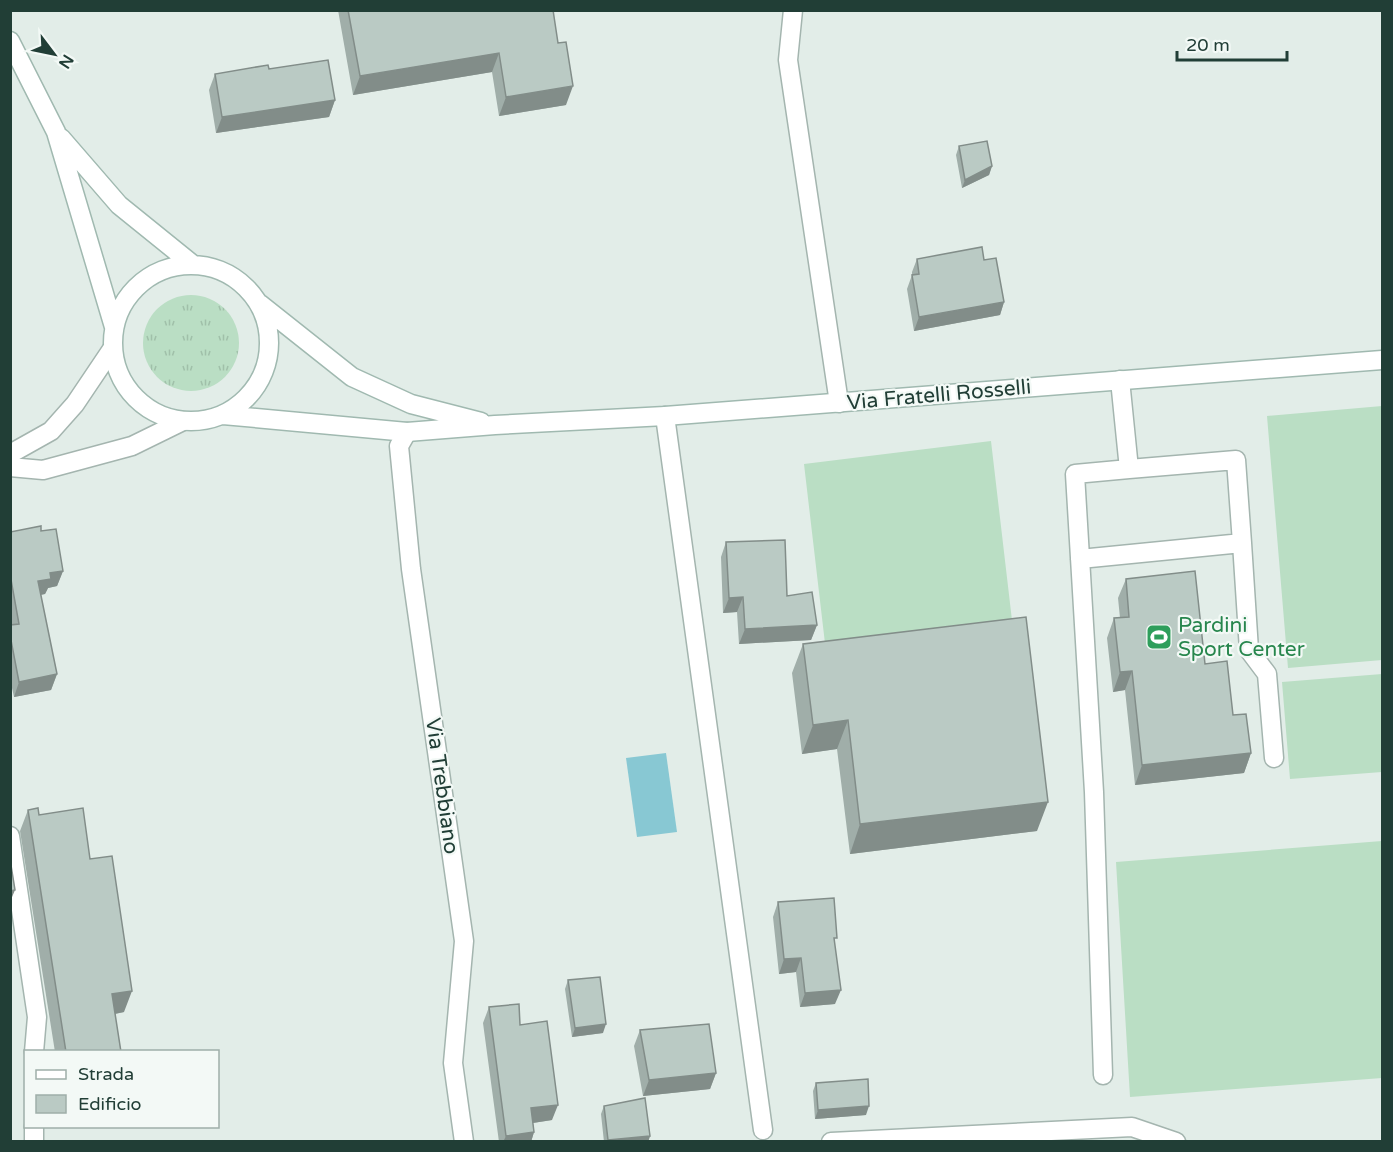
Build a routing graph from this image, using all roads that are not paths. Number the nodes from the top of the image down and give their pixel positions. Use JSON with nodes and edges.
{"nodes":[{"id":1,"x":794,"y":10,"type":"edge"},
{"id":2,"x":10,"y":41,"type":"edge"},
{"id":3,"x":56,"y":132,"type":"junction"},
{"id":4,"x":192,"y":264,"type":"junction"},
{"id":5,"x":259,"y":303,"type":"junction"},
{"id":6,"x":114,"y":327,"type":"junction"},
{"id":7,"x":112,"y":349,"type":"junction"},
{"id":8,"x":1383,"y":360,"type":"edge"},
{"id":9,"x":1119,"y":380,"type":"junction"},
{"id":10,"x":839,"y":403,"type":"junction"},
{"id":11,"x":223,"y":416,"type":"junction"},
{"id":12,"x":665,"y":416,"type":"junction"},
{"id":13,"x":183,"y":421,"type":"junction"},
{"id":14,"x":495,"y":425,"type":"junction"},
{"id":15,"x":407,"y":432,"type":"junction"},
{"id":16,"x":10,"y":454,"type":"edge"},
{"id":17,"x":10,"y":467,"type":"edge"},
{"id":18,"x":1129,"y":469,"type":"junction"},
{"id":19,"x":1242,"y":543,"type":"junction"},
{"id":20,"x":1080,"y":559,"type":"junction"},
{"id":21,"x":1274,"y":758,"type":"dead end"},
{"id":22,"x":10,"y":836,"type":"edge"},
{"id":23,"x":34,"y":1050,"type":"edge"},
{"id":24,"x":1103,"y":1075,"type":"dead end"},
{"id":25,"x":763,"y":1130,"type":"dead end"},
{"id":26,"x":464,"y":1142,"type":"edge"},
{"id":27,"x":831,"y":1142,"type":"edge"},
{"id":28,"x":1176,"y":1142,"type":"edge"}],
"edges":[{"from":1,"to":10,"type":"street"},
{"from":2,"to":3,"type":"street"},
{"from":3,"to":4,"type":"street"},
{"from":3,"to":6,"type":"street"},
{"from":4,"to":5,"type":"street"},
{"from":4,"to":6,"type":"street"},
{"from":5,"to":11,"type":"street"},
{"from":5,"to":14,"type":"street","name":"Via Fratelli Rosselli"},
{"from":6,"to":7,"type":"street"},
{"from":7,"to":13,"type":"street"},
{"from":7,"to":16,"type":"street"},
{"from":8,"to":9,"type":"street","name":"Via Fratelli Rosselli"},
{"from":9,"to":10,"type":"street","name":"Via Fratelli Rosselli"},
{"from":9,"to":18,"type":"street"},
{"from":10,"to":12,"type":"street","name":"Via Fratelli Rosselli"},
{"from":11,"to":13,"type":"street"},
{"from":11,"to":15,"type":"street","name":"Via Fratelli Rosselli"},
{"from":12,"to":14,"type":"street","name":"Via Fratelli Rosselli"},
{"from":12,"to":25,"type":"street"},
{"from":13,"to":17,"type":"street"},
{"from":14,"to":15,"type":"street","name":"Via Fratelli Rosselli"},
{"from":15,"to":26,"type":"street","name":"Via Trebbiano"},
{"from":18,"to":19,"type":"street"},
{"from":18,"to":20,"type":"street"},
{"from":19,"to":20,"type":"street"},
{"from":19,"to":21,"type":"street"},
{"from":20,"to":24,"type":"street"},
{"from":22,"to":23,"type":"street"},
{"from":27,"to":28,"type":"street"}]}
